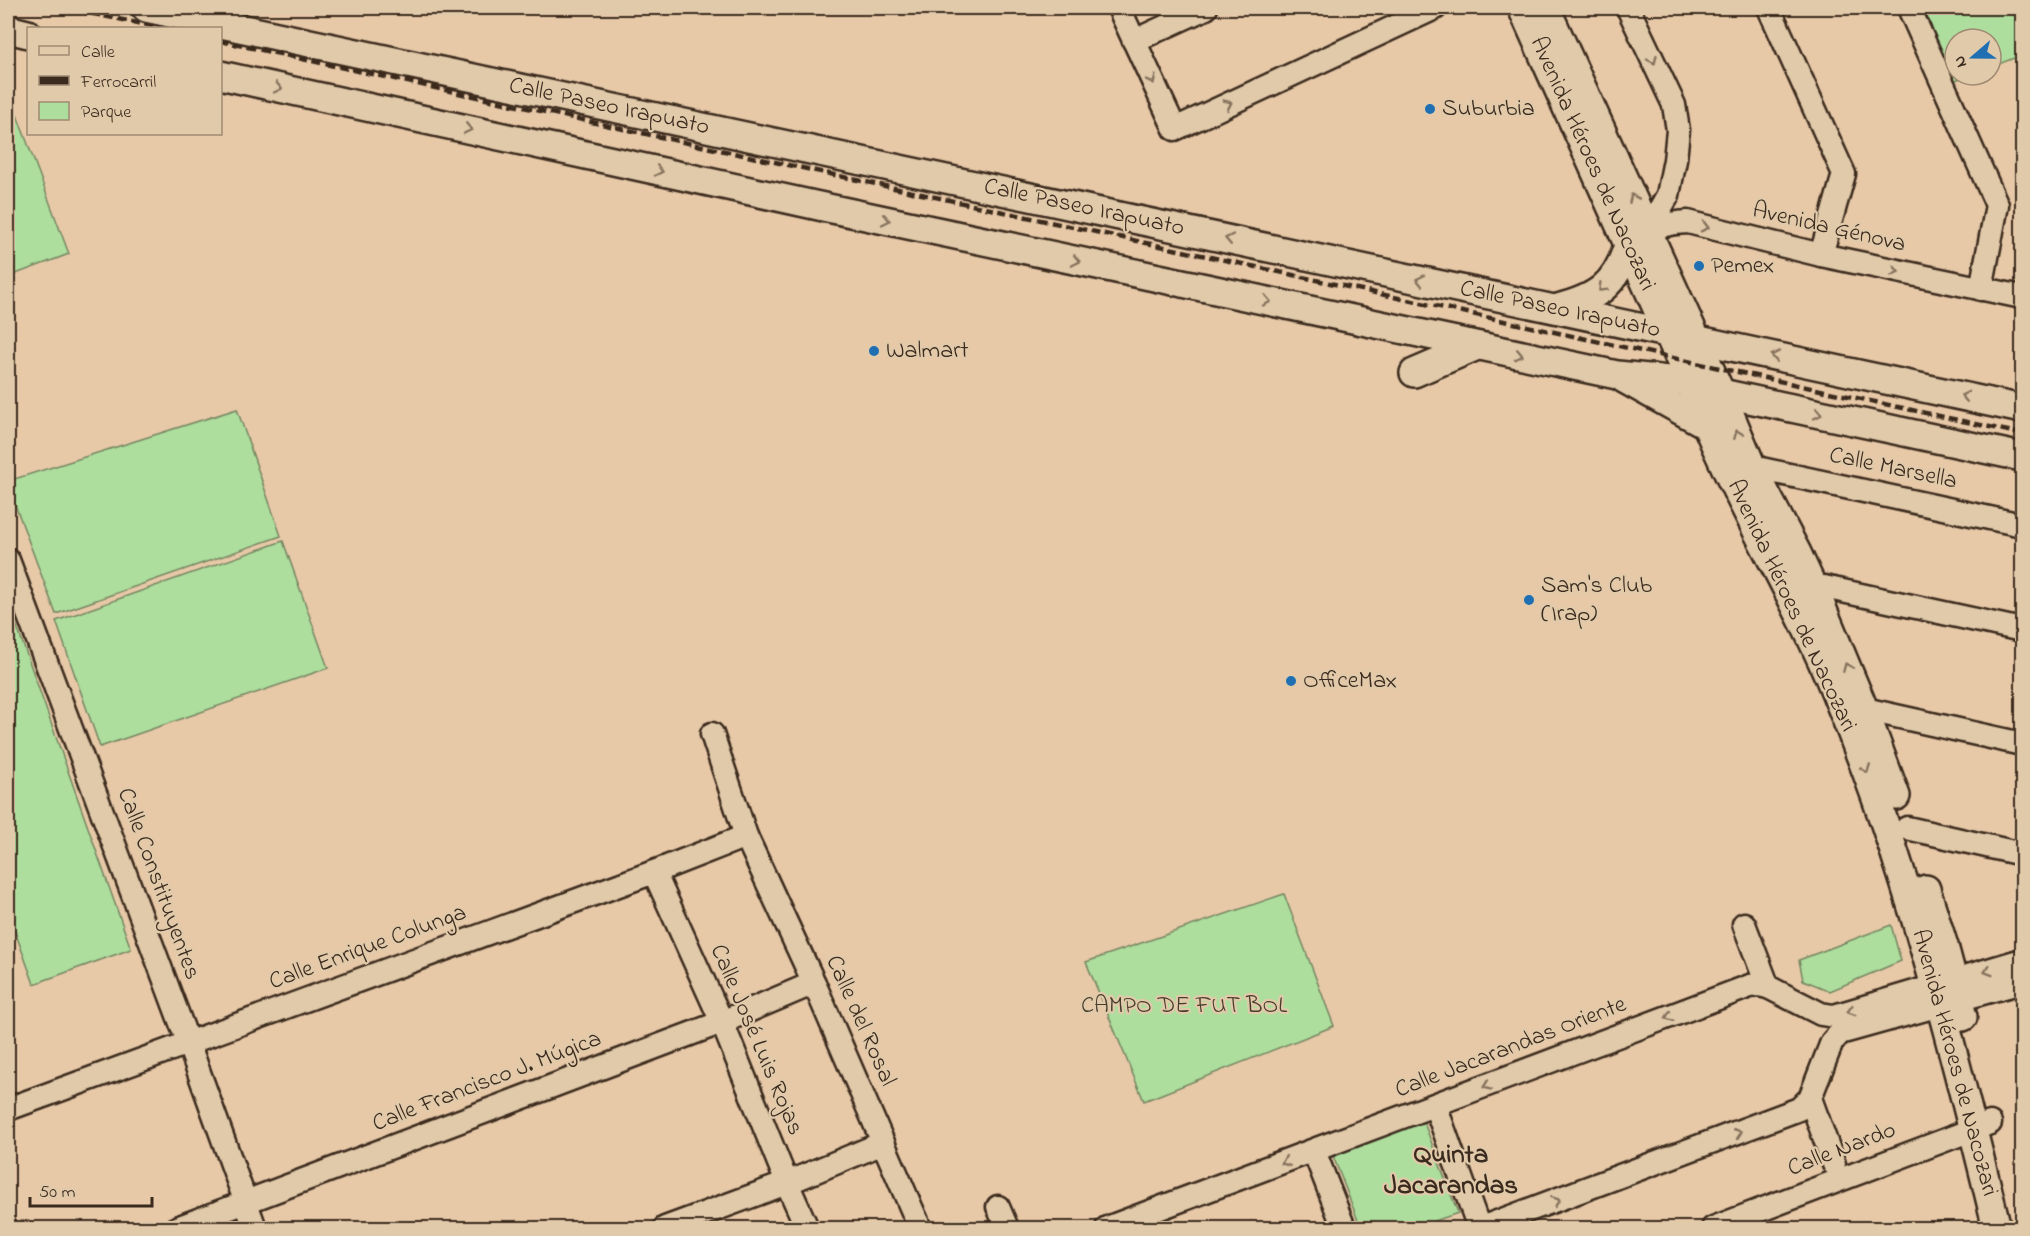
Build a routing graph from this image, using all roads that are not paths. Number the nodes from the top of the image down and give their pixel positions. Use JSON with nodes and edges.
{"nodes":[{"id":1,"x":146,"y":8,"type":"edge"},
{"id":2,"x":1119,"y":8,"type":"edge"},
{"id":3,"x":1206,"y":8,"type":"edge"},
{"id":4,"x":1435,"y":8,"type":"edge"},
{"id":5,"x":1522,"y":8,"type":"edge"},
{"id":6,"x":1546,"y":8,"type":"edge"},
{"id":7,"x":1628,"y":8,"type":"edge"},
{"id":8,"x":1768,"y":8,"type":"edge"},
{"id":9,"x":1908,"y":8,"type":"edge"},
{"id":10,"x":8,"y":29,"type":"edge"},
{"id":11,"x":27,"y":34,"type":"edge"},
{"id":12,"x":1134,"y":40,"type":"junction"},
{"id":13,"x":222,"y":75,"type":"edge"},
{"id":14,"x":1638,"y":238,"type":"junction"},
{"id":15,"x":1821,"y":255,"type":"junction"},
{"id":16,"x":1981,"y":289,"type":"junction"},
{"id":17,"x":2022,"y":297,"type":"edge"},
{"id":18,"x":1556,"y":309,"type":"junction"},
{"id":19,"x":1667,"y":333,"type":"junction"},
{"id":20,"x":1696,"y":339,"type":"junction"},
{"id":21,"x":1477,"y":346,"type":"junction"},
{"id":22,"x":1414,"y":373,"type":"dead end"},
{"id":23,"x":1617,"y":375,"type":"junction"},
{"id":24,"x":1690,"y":382,"type":"junction"},
{"id":25,"x":1721,"y":393,"type":"junction"},
{"id":26,"x":2022,"y":409,"type":"edge"},
{"id":27,"x":1705,"y":424,"type":"junction"},
{"id":28,"x":2022,"y":457,"type":"edge"},
{"id":29,"x":1743,"y":475,"type":"junction"},
{"id":30,"x":2022,"y":525,"type":"edge"},
{"id":31,"x":8,"y":560,"type":"edge"},
{"id":32,"x":1824,"y":587,"type":"dead end"},
{"id":33,"x":16,"y":607,"type":"edge"},
{"id":34,"x":2022,"y":630,"type":"edge"},
{"id":35,"x":1864,"y":709,"type":"junction"},
{"id":36,"x":712,"y":734,"type":"dead end"},
{"id":37,"x":2022,"y":744,"type":"edge"},
{"id":38,"x":1907,"y":828,"type":"junction"},
{"id":39,"x":746,"y":836,"type":"junction"},
{"id":40,"x":2022,"y":854,"type":"edge"},
{"id":41,"x":654,"y":872,"type":"junction"},
{"id":42,"x":1744,"y":924,"type":"dead end"},
{"id":43,"x":2022,"y":960,"type":"edge"},
{"id":44,"x":2022,"y":982,"type":"edge"},
{"id":45,"x":814,"y":983,"type":"junction"},
{"id":46,"x":1768,"y":987,"type":"junction"},
{"id":47,"x":1947,"y":993,"type":"junction"},
{"id":48,"x":722,"y":1022,"type":"junction"},
{"id":49,"x":188,"y":1042,"type":"junction"},
{"id":50,"x":1810,"y":1098,"type":"junction"},
{"id":51,"x":1435,"y":1105,"type":"junction"},
{"id":52,"x":8,"y":1109,"type":"edge"},
{"id":53,"x":1982,"y":1126,"type":"junction"},
{"id":54,"x":884,"y":1143,"type":"junction"},
{"id":55,"x":1314,"y":1151,"type":"junction"},
{"id":56,"x":1834,"y":1164,"type":"dead end"},
{"id":57,"x":787,"y":1183,"type":"junction"},
{"id":58,"x":246,"y":1202,"type":"junction"},
{"id":59,"x":998,"y":1207,"type":"dead end"},
{"id":60,"x":177,"y":1228,"type":"edge"},
{"id":61,"x":255,"y":1228,"type":"edge"},
{"id":62,"x":665,"y":1228,"type":"edge"},
{"id":63,"x":807,"y":1228,"type":"edge"},
{"id":64,"x":920,"y":1228,"type":"edge"},
{"id":65,"x":1007,"y":1228,"type":"edge"},
{"id":66,"x":1107,"y":1228,"type":"edge"},
{"id":67,"x":1344,"y":1228,"type":"edge"},
{"id":68,"x":1480,"y":1228,"type":"edge"},
{"id":69,"x":1713,"y":1228,"type":"edge"},
{"id":70,"x":1997,"y":1228,"type":"edge"},
{"id":71,"x":2015,"y":1228,"type":"edge"}],
"edges":[{"from":18,"to":1,"type":"main road","name":"Calle Paseo Irapuato","one_way":true},
{"from":2,"to":12,"type":"street"},
{"from":3,"to":12,"type":"street"},
{"from":12,"to":4,"type":"street","one_way":true},
{"from":5,"to":14,"type":"main road","name":"Avenida Héroes de Nacozari"},
{"from":14,"to":6,"type":"main road","name":"Avenida Héroes de Nacozari","one_way":true},
{"from":7,"to":14,"type":"street","one_way":true},
{"from":8,"to":15,"type":"street"},
{"from":9,"to":16,"type":"street"},
{"from":10,"to":11,"type":"main road"},
{"from":13,"to":21,"type":"main road","name":"Calle Paseo Irapuato","one_way":true},
{"from":14,"to":15,"type":"street","name":"Avenida Génova","one_way":true},
{"from":14,"to":18,"type":"main road","one_way":true},
{"from":14,"to":19,"type":"main road","name":"Avenida Héroes de Nacozari"},
{"from":14,"to":20,"type":"main road","name":"Avenida Héroes de Nacozari"},
{"from":15,"to":16,"type":"street","name":"Avenida Génova","one_way":true},
{"from":16,"to":17,"type":"street","name":"Avenida Génova"},
{"from":18,"to":19,"type":"main road","name":"Calle Paseo Irapuato"},
{"from":19,"to":20,"type":"main road","name":"Calle Paseo Irapuato"},
{"from":19,"to":24,"type":"main road","name":"Avenida Héroes de Nacozari"},
{"from":20,"to":25,"type":"main road","name":"Avenida Héroes de Nacozari"},
{"from":26,"to":20,"type":"main road","name":"Calle Paseo Irapuato","one_way":true},
{"from":21,"to":22,"type":"main road"},
{"from":21,"to":23,"type":"main road","name":"Calle Paseo Irapuato","one_way":true},
{"from":23,"to":24,"type":"main road","name":"Calle Paseo Irapuato"},
{"from":23,"to":27,"type":"main road"},
{"from":24,"to":25,"type":"main road","name":"Calle Paseo Irapuato"},
{"from":24,"to":27,"type":"main road","name":"Avenida Héroes de Nacozari"},
{"from":25,"to":28,"type":"main road","name":"Calle Paseo Irapuato","one_way":true},
{"from":29,"to":25,"type":"main road","name":"Avenida Héroes de Nacozari","one_way":true},
{"from":27,"to":29,"type":"main road","name":"Avenida Héroes de Nacozari"},
{"from":29,"to":30,"type":"street","name":"Calle Marsella"},
{"from":35,"to":29,"type":"main road","name":"Avenida Héroes de Nacozari","one_way":true},
{"from":29,"to":47,"type":"main road","name":"Avenida Héroes de Nacozari","one_way":true},
{"from":31,"to":33,"type":"street","name":"Calle Constituyentes"},
{"from":32,"to":34,"type":"street"},
{"from":33,"to":49,"type":"street","name":"Calle Constituyentes"},
{"from":35,"to":37,"type":"street"},
{"from":35,"to":38,"type":"main road","name":"Avenida Héroes de Nacozari"},
{"from":36,"to":39,"type":"street","name":"Calle del Rosal"},
{"from":38,"to":40,"type":"street"},
{"from":38,"to":47,"type":"main road","name":"Avenida Héroes de Nacozari"},
{"from":39,"to":41,"type":"street","name":"Calle Enrique Colunga"},
{"from":39,"to":45,"type":"street","name":"Calle del Rosal"},
{"from":41,"to":48,"type":"street","name":"Calle José Luis Rojas"},
{"from":41,"to":49,"type":"street","name":"Calle Enrique Colunga"},
{"from":42,"to":46,"type":"street"},
{"from":43,"to":47,"type":"street","one_way":true},
{"from":44,"to":47,"type":"street"},
{"from":45,"to":48,"type":"street","name":"Calle Francisco J. Múgica"},
{"from":45,"to":54,"type":"street","name":"Calle del Rosal"},
{"from":47,"to":46,"type":"street","one_way":true},
{"from":46,"to":51,"type":"street","name":"Calle Jacarandas Oriente","one_way":true},
{"from":47,"to":50,"type":"street"},
{"from":47,"to":53,"type":"main road","name":"Avenida Héroes de Nacozari"},
{"from":48,"to":57,"type":"street","name":"Calle José Luis Rojas"},
{"from":48,"to":58,"type":"street","name":"Calle Francisco J. Múgica"},
{"from":49,"to":52,"type":"street","name":"Calle Enrique Colunga"},
{"from":49,"to":58,"type":"street","name":"Calle Constituyentes"},
{"from":50,"to":56,"type":"street"},
{"from":68,"to":50,"type":"street","one_way":true},
{"from":51,"to":55,"type":"street","name":"Calle Jacarandas Oriente"},
{"from":51,"to":68,"type":"street"},
{"from":53,"to":69,"type":"street","name":"Calle Nardo"},
{"from":53,"to":70,"type":"main road","name":"Avenida Héroes de Nacozari"},
{"from":53,"to":71,"type":"main road","name":"Avenida Héroes de Nacozari"},
{"from":54,"to":57,"type":"street"},
{"from":54,"to":64,"type":"street","name":"Calle del Rosal"},
{"from":55,"to":66,"type":"street","name":"Calle Jacarandas Oriente","one_way":true},
{"from":55,"to":67,"type":"street"},
{"from":57,"to":62,"type":"street"},
{"from":57,"to":63,"type":"street","name":"Calle José Luis Rojas"},
{"from":58,"to":60,"type":"street","name":"Calle Francisco J. Múgica"},
{"from":58,"to":61,"type":"street","name":"Calle Constituyentes"},
{"from":59,"to":65,"type":"street"}]}
